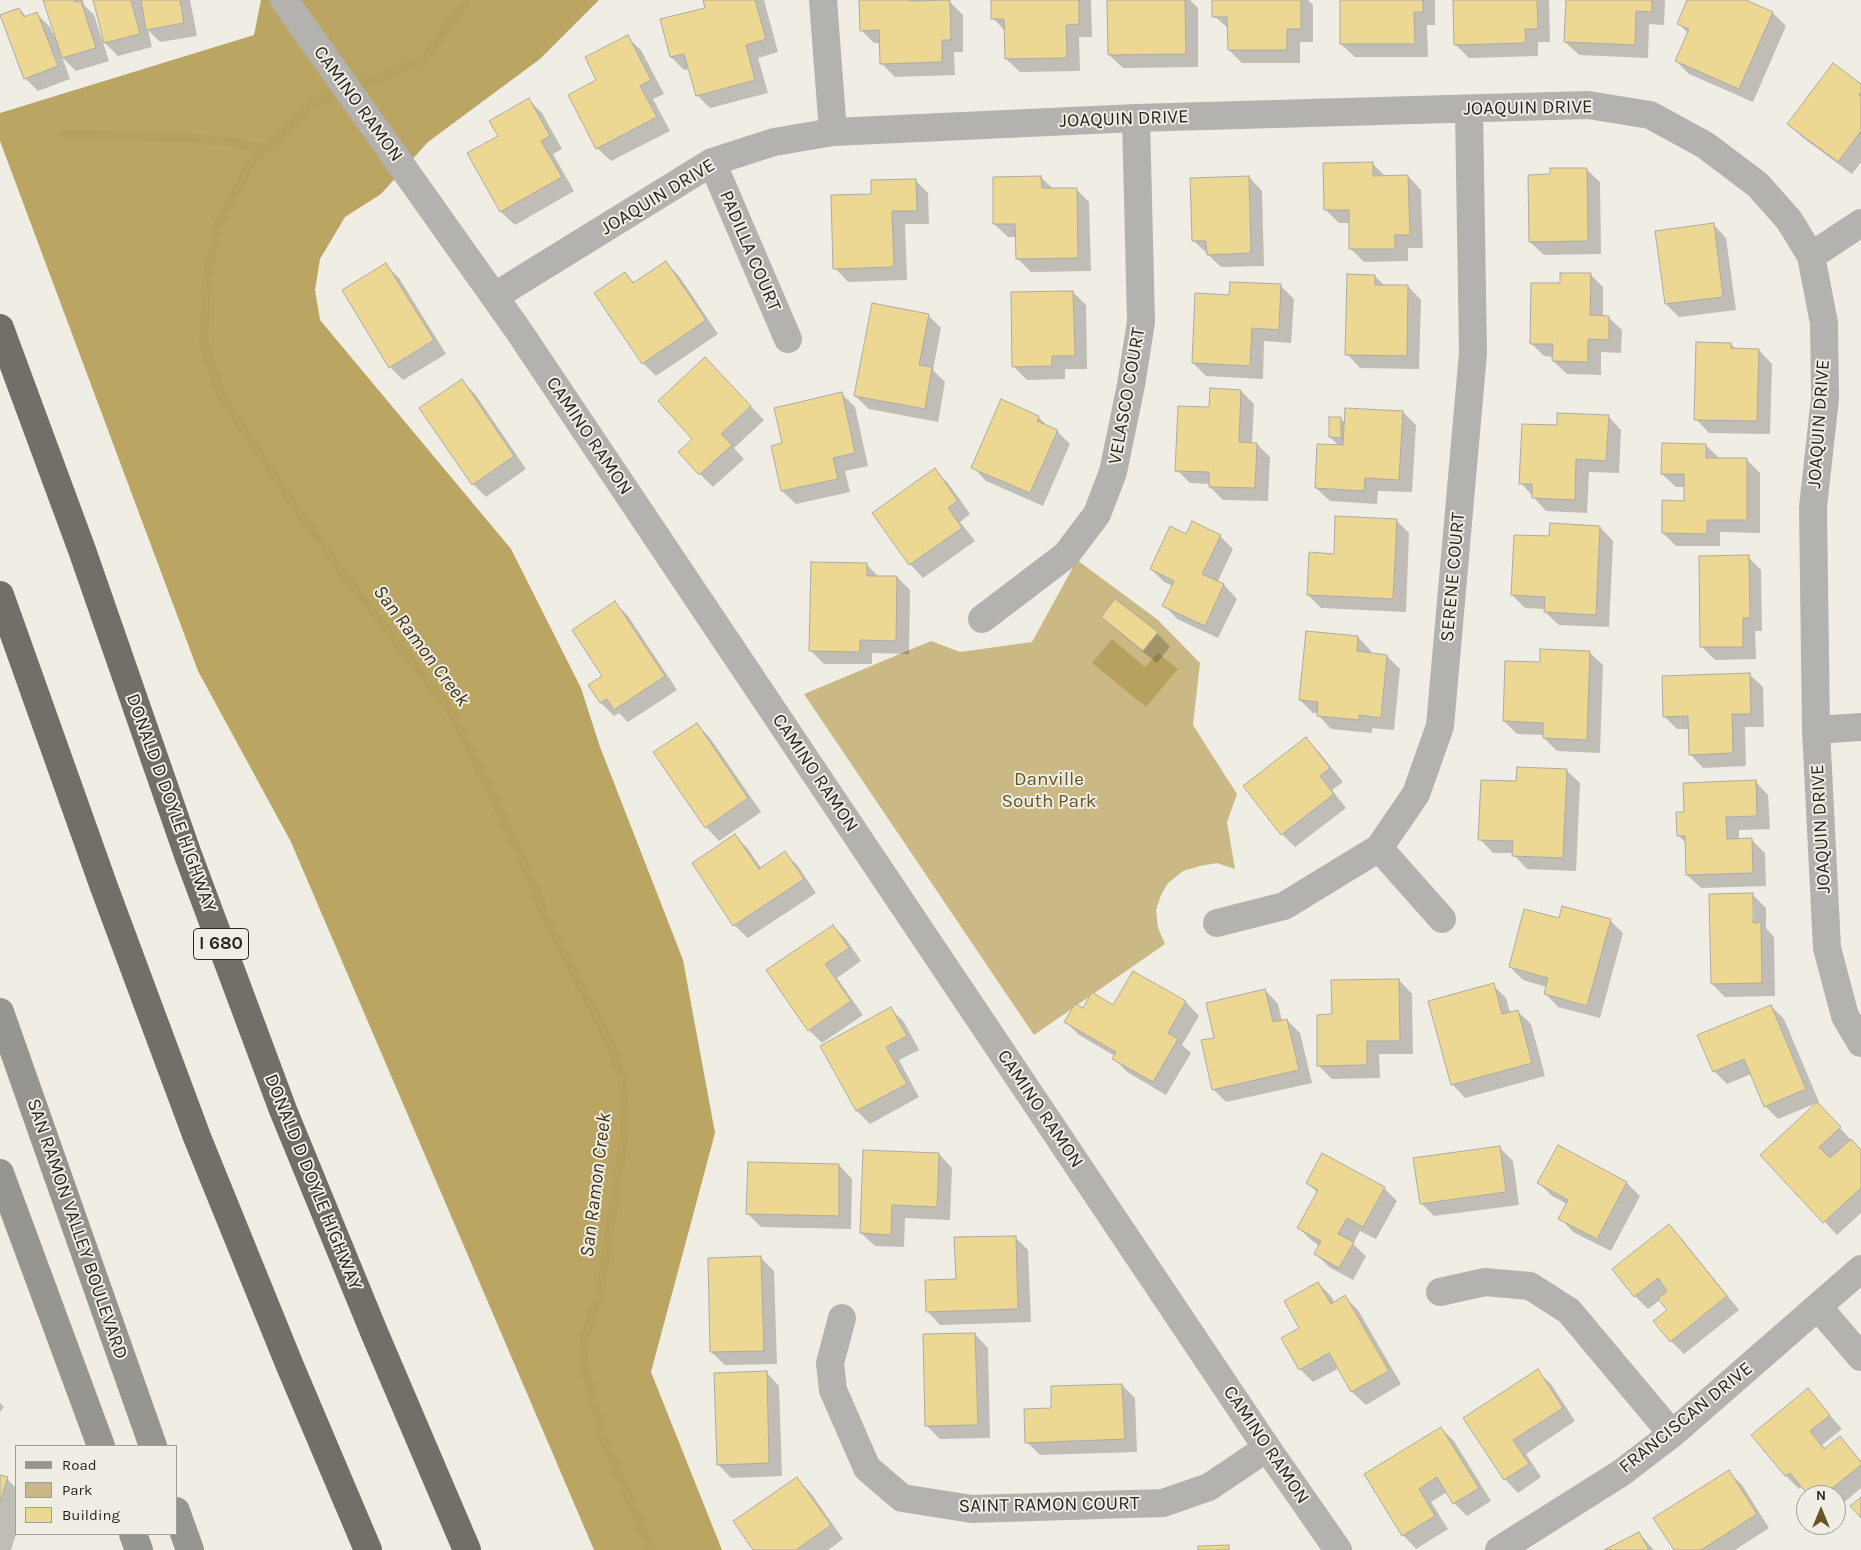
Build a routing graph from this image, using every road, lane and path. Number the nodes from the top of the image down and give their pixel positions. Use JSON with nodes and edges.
{"nodes":[{"id":1,"x":284,"y":0,"type":"edge"},
{"id":2,"x":823,"y":0,"type":"edge"},
{"id":3,"x":1469,"y":109,"type":"junction"},
{"id":4,"x":1136,"y":118,"type":"junction"},
{"id":5,"x":833,"y":132,"type":"junction"},
{"id":6,"x":712,"y":162,"type":"junction"},
{"id":7,"x":1861,"y":223,"type":"edge"},
{"id":8,"x":1811,"y":256,"type":"junction"},
{"id":9,"x":495,"y":296,"type":"junction"},
{"id":10,"x":0,"y":328,"type":"edge"},
{"id":11,"x":788,"y":339,"type":"dead end"},
{"id":12,"x":0,"y":595,"type":"edge"},
{"id":13,"x":982,"y":619,"type":"dead end"},
{"id":14,"x":1861,"y":727,"type":"edge"},
{"id":15,"x":1816,"y":730,"type":"junction"},
{"id":16,"x":1379,"y":848,"type":"junction"},
{"id":17,"x":1442,"y":919,"type":"dead end"},
{"id":18,"x":1216,"y":923,"type":"dead end"},
{"id":19,"x":0,"y":1012,"type":"edge"},
{"id":20,"x":1861,"y":1043,"type":"edge"},
{"id":21,"x":0,"y":1173,"type":"edge"},
{"id":22,"x":1861,"y":1269,"type":"edge"},
{"id":23,"x":1440,"y":1292,"type":"dead end"},
{"id":24,"x":1818,"y":1307,"type":"junction"},
{"id":25,"x":842,"y":1318,"type":"dead end"},
{"id":26,"x":1861,"y":1357,"type":"edge"},
{"id":27,"x":1672,"y":1434,"type":"junction"},
{"id":28,"x":101,"y":1445,"type":"edge"},
{"id":29,"x":153,"y":1445,"type":"edge"},
{"id":30,"x":1267,"y":1448,"type":"junction"},
{"id":31,"x":178,"y":1517,"type":"edge"},
{"id":32,"x":133,"y":1535,"type":"edge"},
{"id":33,"x":139,"y":1550,"type":"edge"},
{"id":34,"x":190,"y":1550,"type":"edge"},
{"id":35,"x":368,"y":1550,"type":"edge"},
{"id":36,"x":467,"y":1550,"type":"edge"},
{"id":37,"x":1338,"y":1550,"type":"edge"},
{"id":38,"x":1499,"y":1550,"type":"edge"}],
"edges":[{"from":1,"to":9,"type":"street","name":"CAMINO RAMON"},
{"from":2,"to":5,"type":"street"},
{"from":3,"to":4,"type":"street","name":"JOAQUIN DRIVE"},
{"from":3,"to":8,"type":"street","name":"JOAQUIN DRIVE"},
{"from":3,"to":16,"type":"street","name":"SERENE COURT"},
{"from":4,"to":5,"type":"street","name":"JOAQUIN DRIVE"},
{"from":4,"to":13,"type":"street","name":"VELASCO COURT"},
{"from":5,"to":6,"type":"street","name":"JOAQUIN DRIVE"},
{"from":6,"to":9,"type":"street","name":"JOAQUIN DRIVE"},
{"from":6,"to":11,"type":"street","name":"PADILLA COURT"},
{"from":7,"to":8,"type":"street"},
{"from":8,"to":15,"type":"street","name":"JOAQUIN DRIVE"},
{"from":9,"to":30,"type":"street","name":"CAMINO RAMON"},
{"from":10,"to":36,"type":"highway","name":"DONALD D DOYLE HIGHWAY","number":"I 680"},
{"from":12,"to":35,"type":"highway"},
{"from":14,"to":15,"type":"street"},
{"from":15,"to":20,"type":"street","name":"JOAQUIN DRIVE"},
{"from":16,"to":17,"type":"street"},
{"from":16,"to":18,"type":"street","name":"SERENE COURT"},
{"from":19,"to":29,"type":"main road","name":"SAN RAMON VALLEY BOULEVARD"},
{"from":21,"to":28,"type":"main road"},
{"from":22,"to":24,"type":"street","name":"FRANCISCAN DRIVE"},
{"from":23,"to":27,"type":"street"},
{"from":24,"to":26,"type":"street"},
{"from":24,"to":27,"type":"street","name":"FRANCISCAN DRIVE"},
{"from":25,"to":30,"type":"street","name":"SAINT RAMON COURT"},
{"from":27,"to":38,"type":"street","name":"FRANCISCAN DRIVE"},
{"from":30,"to":37,"type":"street","name":"CAMINO RAMON"},
{"from":31,"to":34,"type":"main road"},
{"from":32,"to":33,"type":"main road"}]}
